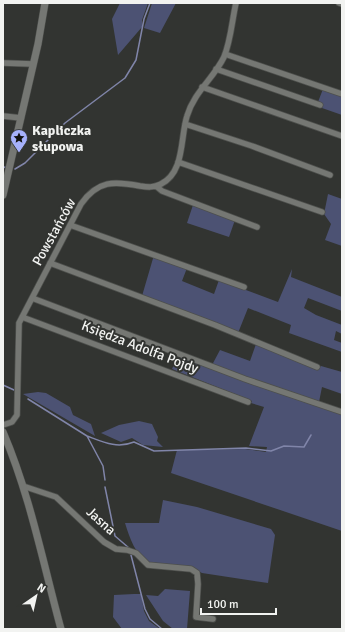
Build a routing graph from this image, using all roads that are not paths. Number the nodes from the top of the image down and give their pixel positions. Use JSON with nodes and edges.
{"nodes":[{"id":1,"x":45,"y":3,"type":"edge"},
{"id":2,"x":236,"y":3,"type":"edge"},
{"id":3,"x":339,"y":3,"type":"edge"},
{"id":4,"x":342,"y":4,"type":"edge"},
{"id":5,"x":225,"y":54,"type":"junction"},
{"id":6,"x":3,"y":63,"type":"edge"},
{"id":7,"x":33,"y":64,"type":"junction"},
{"id":8,"x":216,"y":69,"type":"junction"},
{"id":9,"x":202,"y":86,"type":"junction"},
{"id":10,"x":342,"y":94,"type":"edge"},
{"id":11,"x":320,"y":105,"type":"dead end"},
{"id":12,"x":3,"y":116,"type":"edge"},
{"id":13,"x":21,"y":118,"type":"junction"},
{"id":14,"x":185,"y":124,"type":"junction"},
{"id":15,"x":342,"y":136,"type":"edge"},
{"id":16,"x":178,"y":162,"type":"junction"},
{"id":17,"x":330,"y":175,"type":"dead end"},
{"id":18,"x":156,"y":186,"type":"junction"},
{"id":19,"x":3,"y":195,"type":"edge"},
{"id":20,"x":322,"y":212,"type":"dead end"},
{"id":21,"x":70,"y":225,"type":"junction"},
{"id":22,"x":257,"y":227,"type":"dead end"},
{"id":23,"x":50,"y":263,"type":"junction"},
{"id":24,"x":244,"y":287,"type":"dead end"},
{"id":25,"x":32,"y":298,"type":"junction"},
{"id":26,"x":22,"y":316,"type":"junction"},
{"id":27,"x":317,"y":367,"type":"dead end"},
{"id":28,"x":248,"y":402,"type":"dead end"},
{"id":29,"x":342,"y":412,"type":"edge"},
{"id":30,"x":3,"y":425,"type":"edge"},
{"id":31,"x":3,"y":432,"type":"edge"},
{"id":32,"x":23,"y":486,"type":"junction"},
{"id":33,"x":213,"y":619,"type":"dead end"},
{"id":34,"x":61,"y":629,"type":"edge"}],
"edges":[{"from":1,"to":7,"type":"street"},
{"from":2,"to":5,"type":"street"},
{"from":3,"to":4,"type":"street"},
{"from":5,"to":8,"type":"street"},
{"from":5,"to":10,"type":"street"},
{"from":6,"to":7,"type":"street"},
{"from":7,"to":13,"type":"street"},
{"from":8,"to":9,"type":"street"},
{"from":8,"to":11,"type":"street"},
{"from":9,"to":14,"type":"street"},
{"from":9,"to":15,"type":"street"},
{"from":12,"to":13,"type":"street"},
{"from":13,"to":19,"type":"street"},
{"from":14,"to":16,"type":"street"},
{"from":14,"to":17,"type":"street"},
{"from":16,"to":18,"type":"street"},
{"from":16,"to":20,"type":"street"},
{"from":18,"to":21,"type":"street","name":"Powstańców"},
{"from":18,"to":22,"type":"street"},
{"from":21,"to":23,"type":"street","name":"Powstańców"},
{"from":21,"to":24,"type":"street"},
{"from":23,"to":25,"type":"street","name":"Powstańców"},
{"from":23,"to":27,"type":"street"},
{"from":25,"to":26,"type":"street","name":"Powstańców"},
{"from":25,"to":29,"type":"street"},
{"from":26,"to":28,"type":"street","name":"Księdza Adolfa Pojdy"},
{"from":26,"to":30,"type":"street","name":"Powstańców"},
{"from":31,"to":32,"type":"street"},
{"from":32,"to":33,"type":"street","name":"Jasna"},
{"from":32,"to":34,"type":"street"}]}
